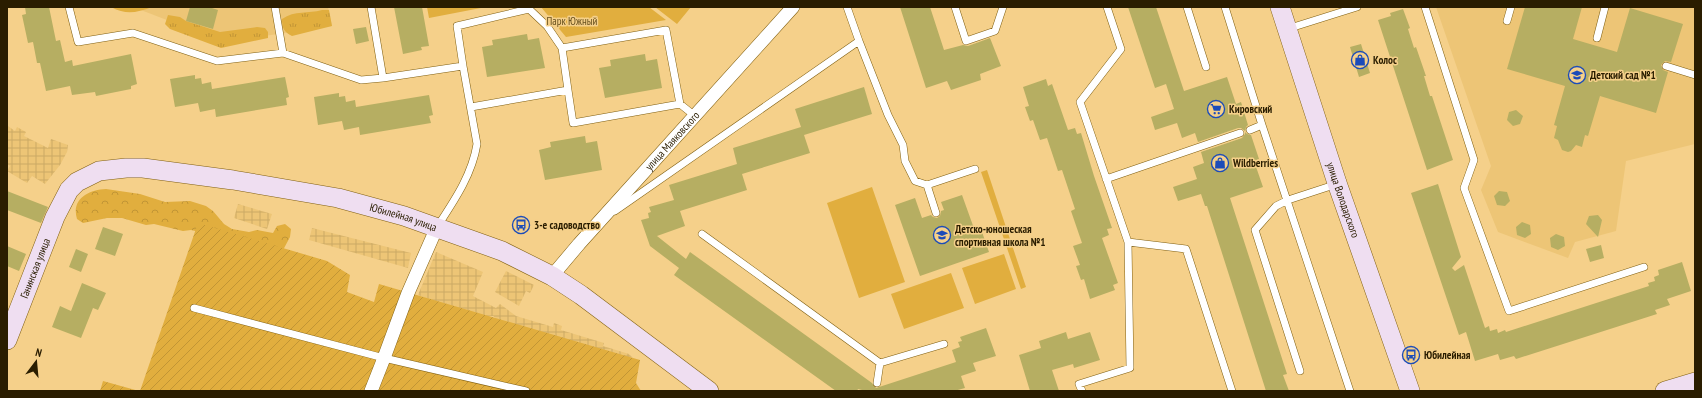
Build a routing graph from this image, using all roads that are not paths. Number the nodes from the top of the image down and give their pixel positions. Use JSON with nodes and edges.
{"nodes":[{"id":1,"x":69,"y":7,"type":"edge"},
{"id":2,"x":275,"y":7,"type":"edge"},
{"id":3,"x":371,"y":7,"type":"edge"},
{"id":4,"x":793,"y":7,"type":"edge"},
{"id":5,"x":847,"y":7,"type":"edge"},
{"id":6,"x":955,"y":7,"type":"edge"},
{"id":7,"x":1003,"y":7,"type":"edge"},
{"id":8,"x":1107,"y":7,"type":"edge"},
{"id":9,"x":1187,"y":7,"type":"edge"},
{"id":10,"x":1225,"y":7,"type":"edge"},
{"id":11,"x":1280,"y":7,"type":"edge"},
{"id":12,"x":1357,"y":7,"type":"edge"},
{"id":13,"x":1426,"y":7,"type":"edge"},
{"id":14,"x":1511,"y":7,"type":"edge"},
{"id":15,"x":1605,"y":7,"type":"edge"},
{"id":16,"x":1507,"y":21,"type":"dead end"},
{"id":17,"x":1287,"y":29,"type":"junction"},
{"id":18,"x":1597,"y":38,"type":"dead end"},
{"id":19,"x":859,"y":41,"type":"junction"},
{"id":20,"x":562,"y":48,"type":"junction"},
{"id":21,"x":283,"y":53,"type":"junction"},
{"id":22,"x":463,"y":66,"type":"junction"},
{"id":23,"x":1666,"y":66,"type":"dead end"},
{"id":24,"x":1206,"y":67,"type":"dead end"},
{"id":25,"x":1695,"y":75,"type":"edge"},
{"id":26,"x":383,"y":78,"type":"junction"},
{"id":27,"x":568,"y":90,"type":"junction"},
{"id":28,"x":680,"y":104,"type":"junction"},
{"id":29,"x":471,"y":107,"type":"junction"},
{"id":30,"x":695,"y":116,"type":"junction"},
{"id":31,"x":1262,"y":125,"type":"junction"},
{"id":32,"x":1250,"y":130,"type":"dead end"},
{"id":33,"x":1240,"y":133,"type":"dead end"},
{"id":34,"x":976,"y":169,"type":"dead end"},
{"id":35,"x":1106,"y":179,"type":"junction"},
{"id":36,"x":1337,"y":184,"type":"junction"},
{"id":37,"x":927,"y":185,"type":"junction"},
{"id":38,"x":64,"y":197,"type":"joint"},
{"id":39,"x":1288,"y":200,"type":"junction"},
{"id":40,"x":936,"y":213,"type":"dead end"},
{"id":41,"x":598,"y":223,"type":"junction"},
{"id":42,"x":437,"y":227,"type":"junction"},
{"id":43,"x":702,"y":234,"type":"dead end"},
{"id":44,"x":1128,"y":242,"type":"junction"},
{"id":45,"x":1644,"y":267,"type":"dead end"},
{"id":46,"x":552,"y":276,"type":"junction"},
{"id":47,"x":194,"y":308,"type":"dead end"},
{"id":48,"x":7,"y":340,"type":"edge"},
{"id":49,"x":944,"y":344,"type":"dead end"},
{"id":50,"x":384,"y":358,"type":"junction"},
{"id":51,"x":880,"y":363,"type":"junction"},
{"id":52,"x":1300,"y":371,"type":"dead end"},
{"id":53,"x":1695,"y":382,"type":"edge"},
{"id":54,"x":876,"y":383,"type":"dead end"},
{"id":55,"x":698,"y":386,"type":"edge"},
{"id":56,"x":370,"y":391,"type":"edge"},
{"id":57,"x":526,"y":391,"type":"edge"},
{"id":58,"x":1082,"y":391,"type":"edge"},
{"id":59,"x":1232,"y":391,"type":"edge"},
{"id":60,"x":1350,"y":391,"type":"edge"},
{"id":61,"x":1410,"y":391,"type":"edge"},
{"id":62,"x":1666,"y":391,"type":"edge"}],
"edges":[{"from":1,"to":21,"type":"lane"},
{"from":2,"to":21,"type":"lane"},
{"from":3,"to":26,"type":"lane"},
{"from":4,"to":30,"type":"street","name":"улица Маяковского"},
{"from":5,"to":19,"type":"lane"},
{"from":6,"to":7,"type":"lane"},
{"from":8,"to":35,"type":"lane"},
{"from":9,"to":24,"type":"lane"},
{"from":10,"to":31,"type":"lane"},
{"from":11,"to":17,"type":"street","name":"улица Володарского"},
{"from":12,"to":17,"type":"lane"},
{"from":13,"to":45,"type":"lane"},
{"from":14,"to":16,"type":"lane"},
{"from":15,"to":18,"type":"lane"},
{"from":17,"to":36,"type":"street","name":"улица Володарского"},
{"from":19,"to":37,"type":"lane"},
{"from":19,"to":41,"type":"lane"},
{"from":20,"to":22,"type":"lane"},
{"from":20,"to":27,"type":"lane"},
{"from":20,"to":28,"type":"lane"},
{"from":21,"to":26,"type":"lane"},
{"from":22,"to":26,"type":"lane"},
{"from":22,"to":29,"type":"lane"},
{"from":23,"to":25,"type":"lane"},
{"from":27,"to":28,"type":"lane"},
{"from":27,"to":29,"type":"lane"},
{"from":28,"to":30,"type":"lane"},
{"from":29,"to":42,"type":"lane"},
{"from":30,"to":41,"type":"street","name":"улица Маяковского"},
{"from":31,"to":32,"type":"lane"},
{"from":31,"to":39,"type":"lane"},
{"from":33,"to":35,"type":"lane"},
{"from":34,"to":37,"type":"lane"},
{"from":35,"to":44,"type":"lane"},
{"from":36,"to":39,"type":"lane"},
{"from":36,"to":61,"type":"street","name":"улица Володарского"},
{"from":37,"to":40,"type":"lane"},
{"from":38,"to":42,"type":"street","name":"Юбилейная улица"},
{"from":38,"to":48,"type":"street","name":"Ганинская улица"},
{"from":39,"to":52,"type":"lane"},
{"from":39,"to":60,"type":"lane"},
{"from":41,"to":46,"type":"street","name":"улица Маяковского"},
{"from":42,"to":46,"type":"street","name":"Юбилейная улица"},
{"from":42,"to":50,"type":"street"},
{"from":43,"to":51,"type":"lane"},
{"from":44,"to":58,"type":"lane"},
{"from":44,"to":59,"type":"lane"},
{"from":46,"to":55,"type":"street","name":"Юбилейная улица"},
{"from":47,"to":50,"type":"lane"},
{"from":49,"to":51,"type":"lane"},
{"from":50,"to":56,"type":"street"},
{"from":50,"to":57,"type":"lane"},
{"from":51,"to":54,"type":"lane"},
{"from":53,"to":62,"type":"street"}]}
